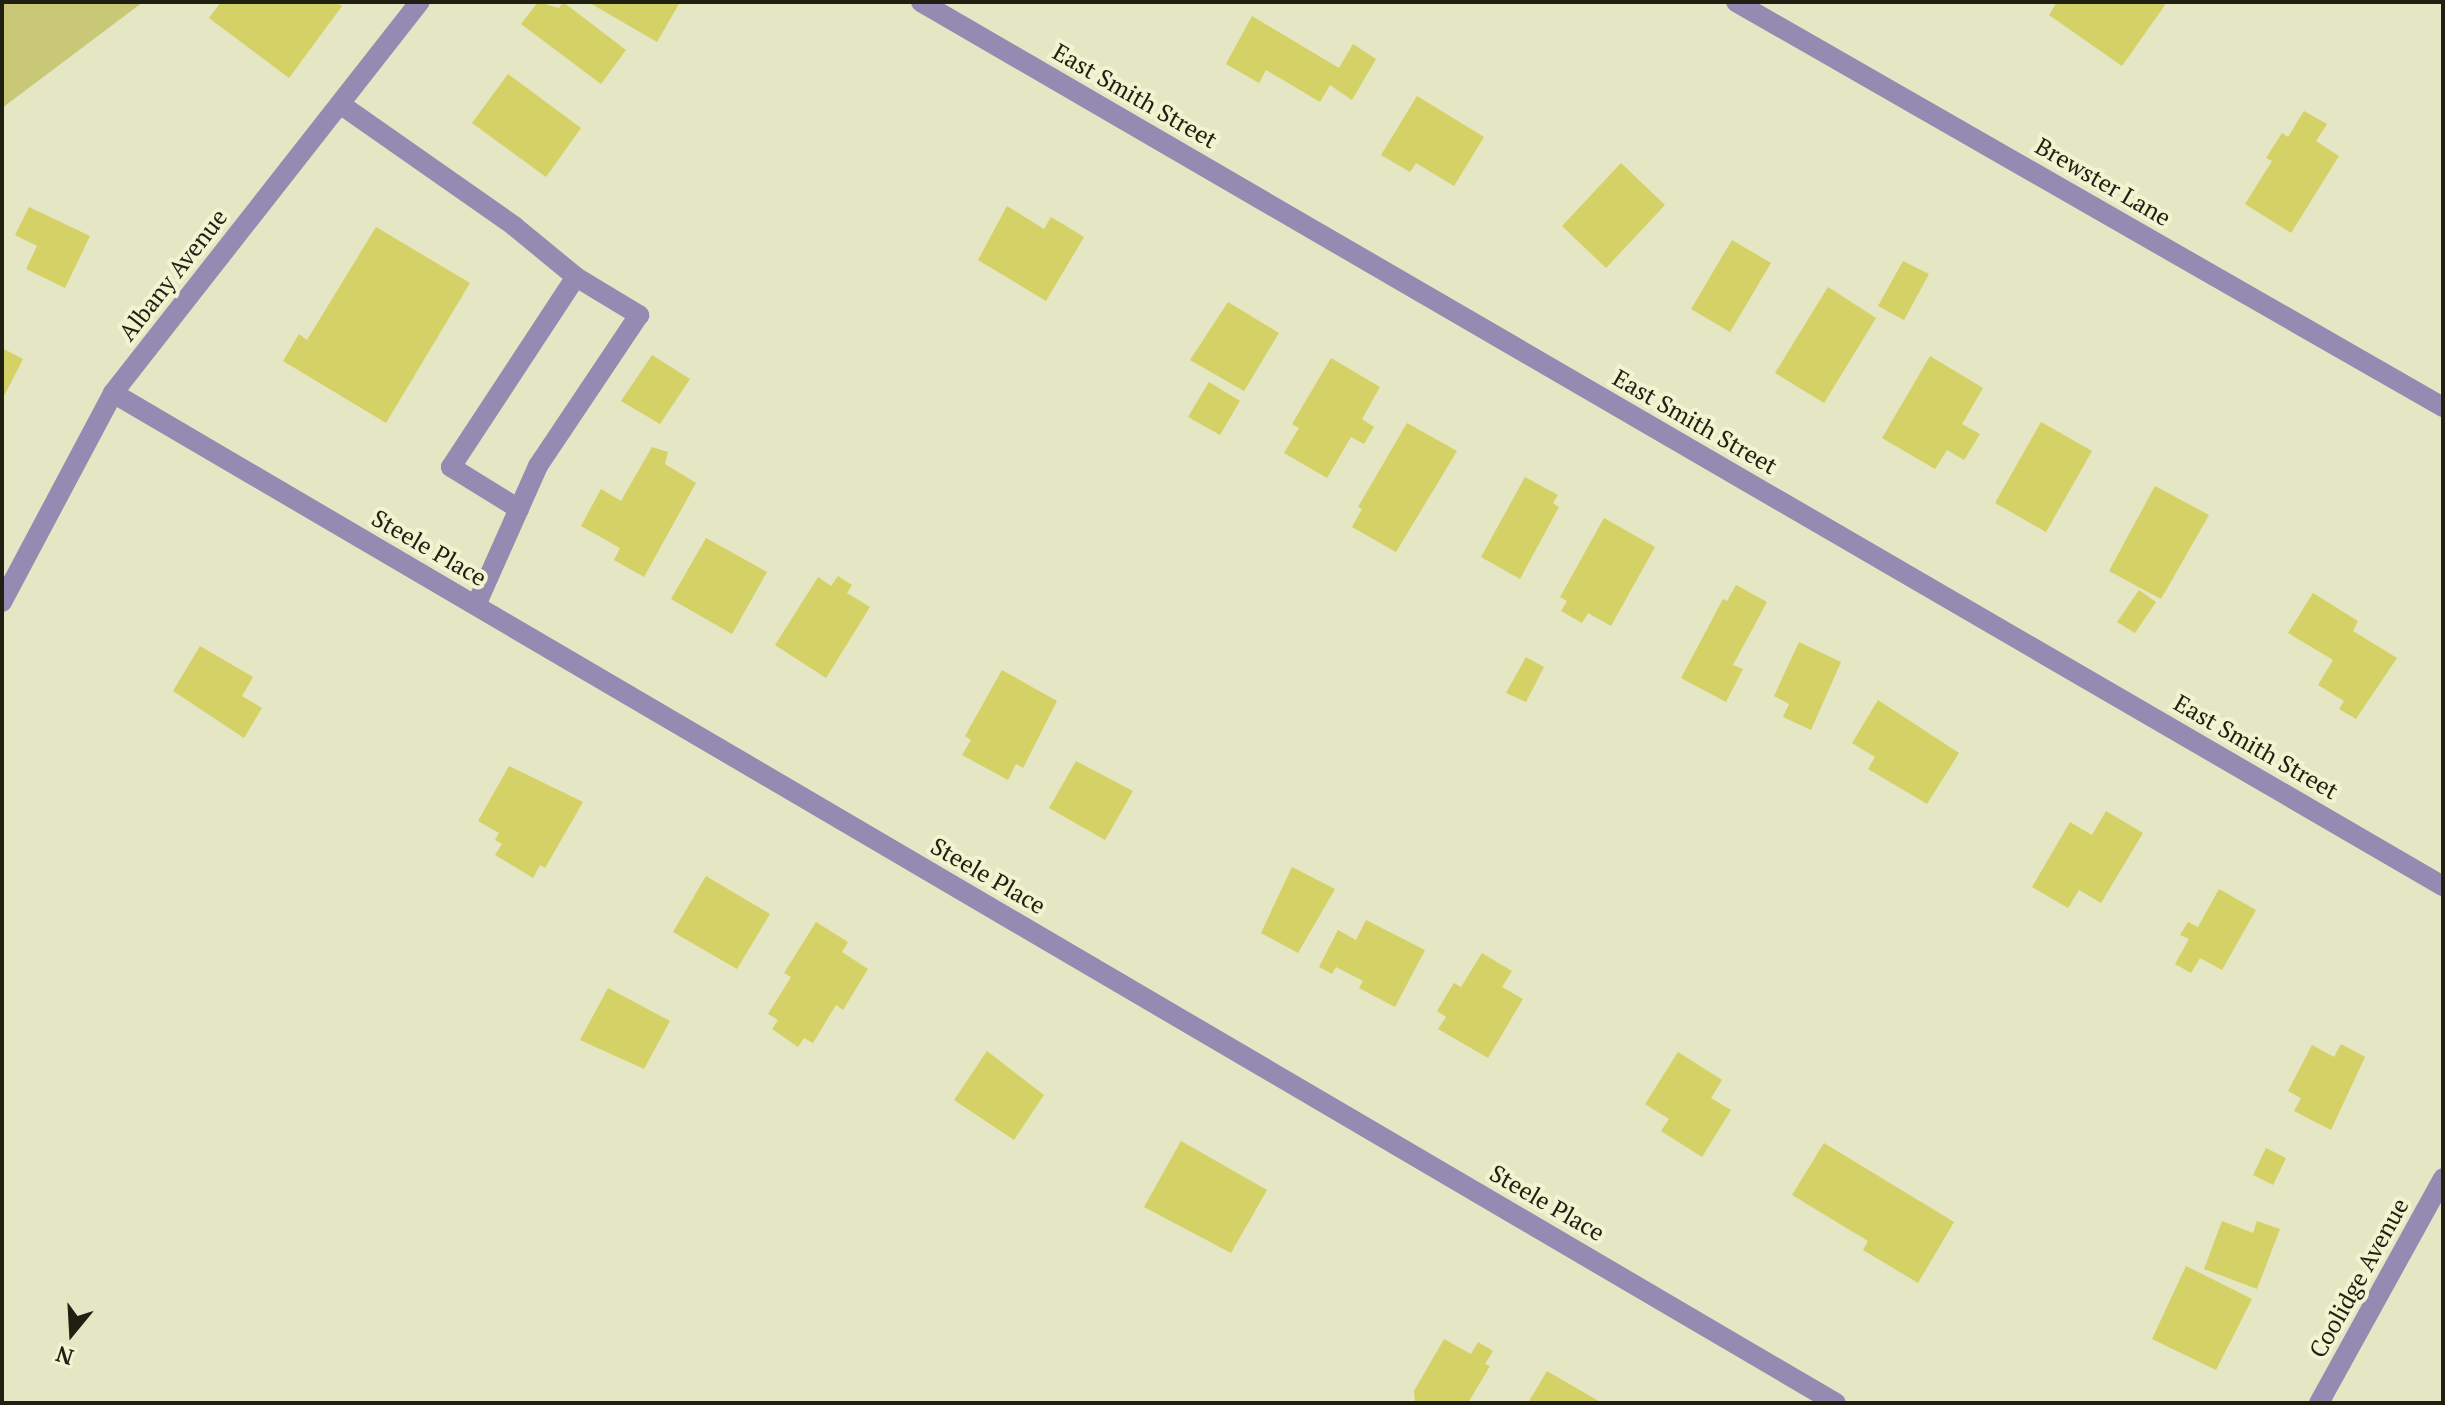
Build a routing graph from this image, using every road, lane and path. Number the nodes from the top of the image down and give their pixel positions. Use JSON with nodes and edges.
{"nodes":[{"id":1,"x":420,"y":2,"type":"edge"},
{"id":2,"x":921,"y":2,"type":"edge"},
{"id":3,"x":1736,"y":2,"type":"edge"},
{"id":4,"x":340,"y":104,"type":"junction"},
{"id":5,"x":576,"y":277,"type":"junction"},
{"id":6,"x":113,"y":393,"type":"junction"},
{"id":7,"x":2443,"y":407,"type":"edge"},
{"id":8,"x":519,"y":509,"type":"junction"},
{"id":9,"x":2,"y":602,"type":"edge"},
{"id":10,"x":476,"y":605,"type":"junction"},
{"id":11,"x":2443,"y":886,"type":"edge"},
{"id":12,"x":2443,"y":1178,"type":"edge"},
{"id":13,"x":1836,"y":1403,"type":"edge"},
{"id":14,"x":2319,"y":1403,"type":"edge"}],
"edges":[{"from":1,"to":4,"type":"street","name":"Albany Avenue"},
{"from":2,"to":11,"type":"street","name":"East Smith Street"},
{"from":3,"to":7,"type":"street","name":"Brewster Lane"},
{"from":4,"to":5,"type":"street"},
{"from":4,"to":6,"type":"street","name":"Albany Avenue"},
{"from":5,"to":8,"type":"street"},
{"from":5,"to":8,"type":"street"},
{"from":6,"to":9,"type":"street","name":"Albany Avenue"},
{"from":6,"to":10,"type":"street","name":"Steele Place"},
{"from":8,"to":10,"type":"street"},
{"from":10,"to":13,"type":"street","name":"Steele Place"},
{"from":12,"to":14,"type":"street","name":"Coolidge Avenue"}]}
